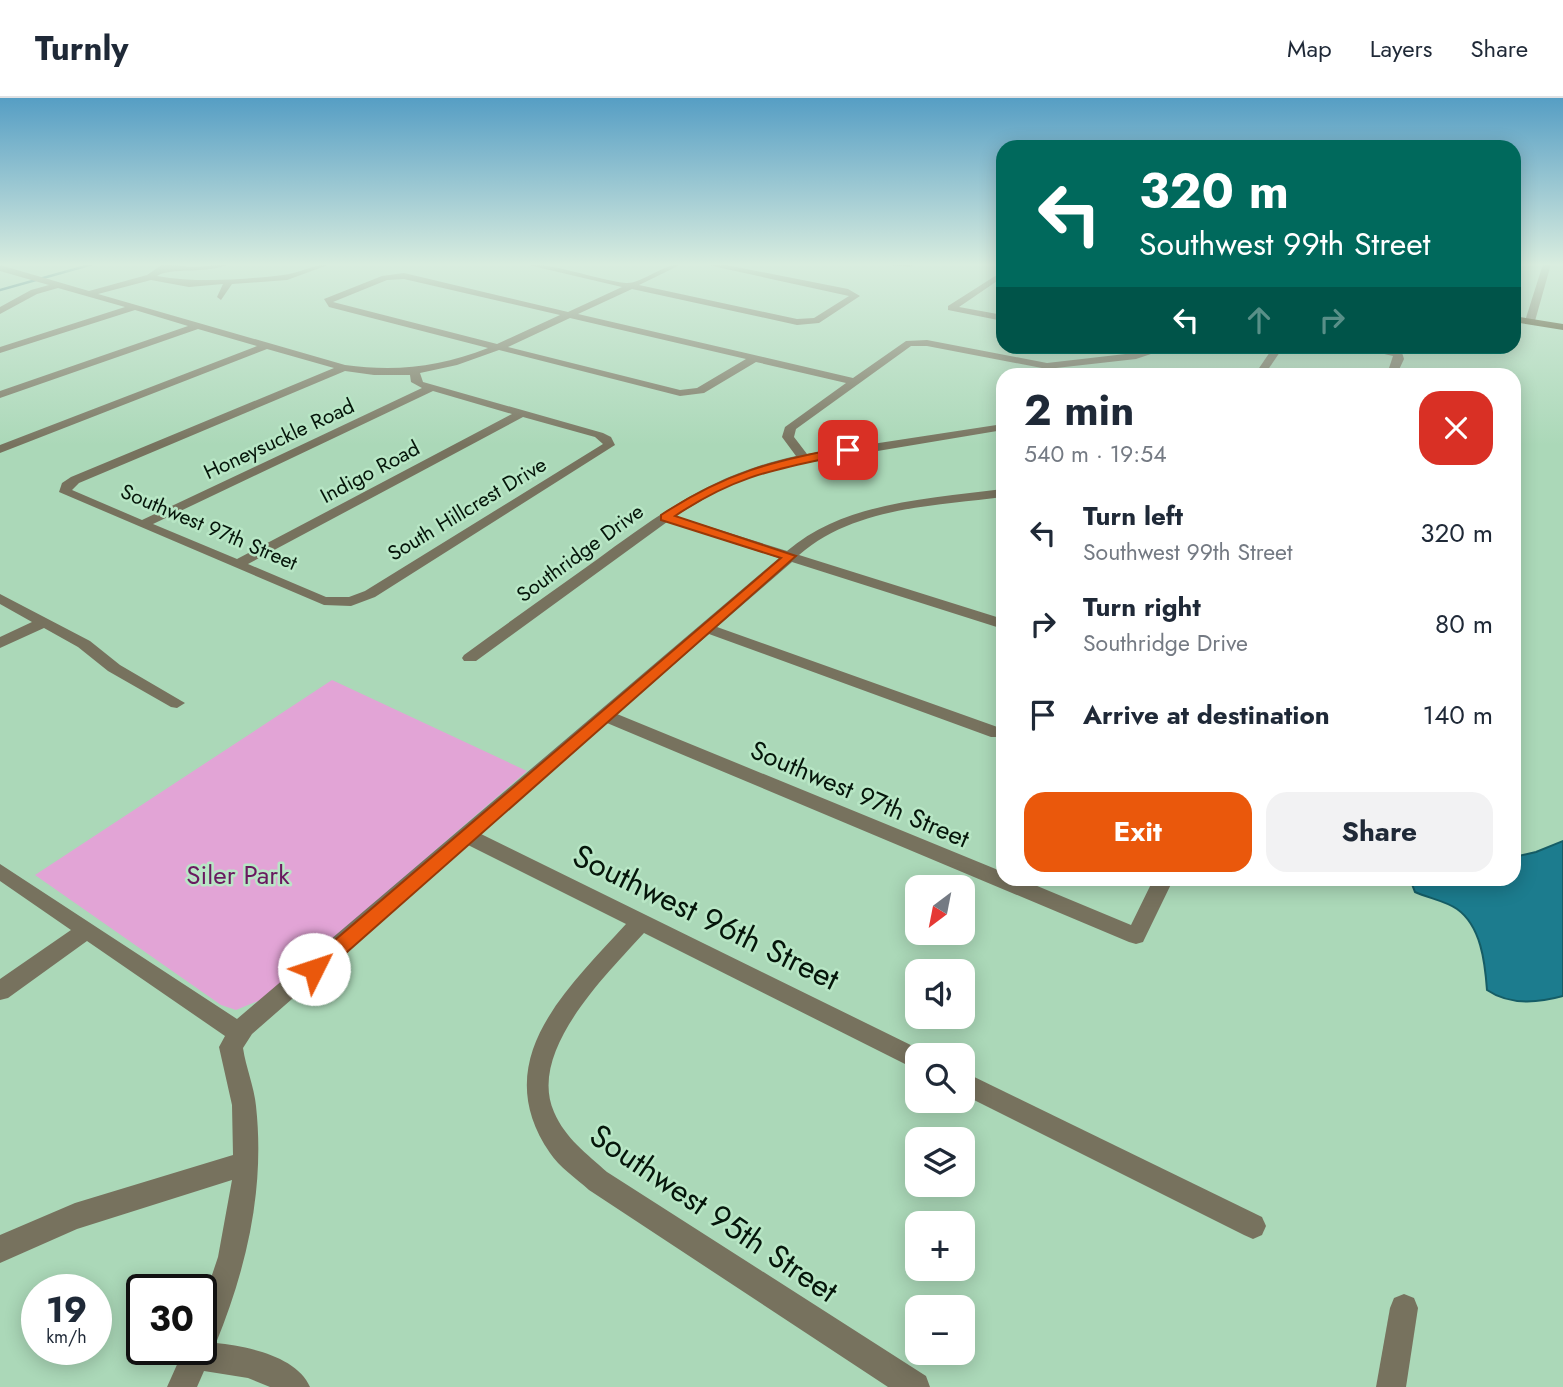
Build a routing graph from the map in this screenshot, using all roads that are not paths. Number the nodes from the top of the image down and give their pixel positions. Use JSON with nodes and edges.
{"nodes":[{"id":1,"x":82,"y":324,"type":"edge"},
{"id":2,"x":193,"y":324,"type":"edge"},
{"id":3,"x":412,"y":324,"type":"edge"},
{"id":4,"x":549,"y":324,"type":"edge"},
{"id":5,"x":609,"y":324,"type":"edge"},
{"id":6,"x":199,"y":326,"type":"junction"},
{"id":7,"x":268,"y":345,"type":"junction"},
{"id":8,"x":499,"y":347,"type":"junction"},
{"id":9,"x":0,"y":351,"type":"edge"},
{"id":10,"x":1141,"y":354,"type":"edge"},
{"id":11,"x":755,"y":358,"type":"junction"},
{"id":12,"x":344,"y":368,"type":"junction"},
{"id":13,"x":415,"y":372,"type":"junction"},
{"id":14,"x":852,"y":381,"type":"junction"},
{"id":15,"x":432,"y":388,"type":"junction"},
{"id":16,"x":0,"y":395,"type":"edge"},
{"id":17,"x":520,"y":414,"type":"junction"},
{"id":18,"x":996,"y":429,"type":"edge"},
{"id":19,"x":0,"y":449,"type":"edge"},
{"id":20,"x":804,"y":458,"type":"junction"},
{"id":21,"x":996,"y":494,"type":"edge"},
{"id":22,"x":665,"y":517,"type":"junction"},
{"id":23,"x":143,"y":524,"type":"junction"},
{"id":24,"x":790,"y":556,"type":"junction"},
{"id":25,"x":238,"y":564,"type":"junction"},
{"id":26,"x":0,"y":598,"type":"edge"},
{"id":27,"x":342,"y":603,"type":"joint"},
{"id":28,"x":44,"y":622,"type":"junction"},
{"id":29,"x":996,"y":622,"type":"edge"},
{"id":30,"x":707,"y":628,"type":"junction"},
{"id":31,"x":0,"y":643,"type":"edge"},
{"id":32,"x":470,"y":658,"type":"dead end"},
{"id":33,"x":177,"y":703,"type":"dead end"},
{"id":34,"x":603,"y":715,"type":"junction"},
{"id":35,"x":996,"y":733,"type":"edge"},
{"id":36,"x":466,"y":835,"type":"junction"},
{"id":37,"x":0,"y":870,"type":"edge"},
{"id":38,"x":996,"y":878,"type":"edge"},
{"id":39,"x":1015,"y":886,"type":"edge"},
{"id":40,"x":1160,"y":886,"type":"edge"},
{"id":41,"x":641,"y":922,"type":"junction"},
{"id":42,"x":86,"y":930,"type":"junction"},
{"id":43,"x":0,"y":991,"type":"edge"},
{"id":44,"x":239,"y":1034,"type":"junction"},
{"id":45,"x":905,"y":1053,"type":"edge"},
{"id":46,"x":975,"y":1088,"type":"edge"},
{"id":47,"x":245,"y":1164,"type":"junction"},
{"id":48,"x":1253,"y":1226,"type":"dead end"},
{"id":49,"x":0,"y":1250,"type":"edge"},
{"id":50,"x":217,"y":1299,"type":"edge"},
{"id":51,"x":1404,"y":1308,"type":"dead end"},
{"id":52,"x":217,"y":1355,"type":"edge"},
{"id":53,"x":192,"y":1365,"type":"edge"},
{"id":54,"x":182,"y":1387,"type":"edge"},
{"id":55,"x":295,"y":1387,"type":"edge"},
{"id":56,"x":915,"y":1387,"type":"edge"},
{"id":57,"x":1391,"y":1387,"type":"edge"}],
"edges":[{"from":1,"to":9,"type":"street"},
{"from":2,"to":6,"type":"street"},
{"from":3,"to":8,"type":"street"},
{"from":4,"to":8,"type":"street"},
{"from":5,"to":11,"type":"street"},
{"from":6,"to":7,"type":"street"},
{"from":6,"to":16,"type":"street"},
{"from":7,"to":12,"type":"street"},
{"from":7,"to":19,"type":"street"},
{"from":8,"to":11,"type":"street"},
{"from":8,"to":13,"type":"street"},
{"from":10,"to":14,"type":"street"},
{"from":11,"to":14,"type":"street"},
{"from":12,"to":13,"type":"street"},
{"from":12,"to":23,"type":"street","name":"Southwest 97th Street"},
{"from":13,"to":15,"type":"street"},
{"from":14,"to":20,"type":"street"},
{"from":15,"to":17,"type":"street"},
{"from":15,"to":23,"type":"street","name":"Honeysuckle Road"},
{"from":17,"to":25,"type":"street","name":"Indigo Road"},
{"from":17,"to":27,"type":"street","name":"South Hillcrest Drive"},
{"from":18,"to":20,"type":"street","name":"Southridge Drive"},
{"from":20,"to":22,"type":"street","name":"Southridge Drive"},
{"from":21,"to":24,"type":"street"},
{"from":22,"to":24,"type":"street"},
{"from":22,"to":32,"type":"street","name":"Southridge Drive"},
{"from":23,"to":25,"type":"street","name":"Southwest 97th Street"},
{"from":24,"to":29,"type":"street"},
{"from":24,"to":30,"type":"street"},
{"from":25,"to":27,"type":"street","name":"Southwest 97th Street"},
{"from":26,"to":28,"type":"street"},
{"from":28,"to":31,"type":"street"},
{"from":28,"to":33,"type":"street"},
{"from":30,"to":34,"type":"street"},
{"from":30,"to":35,"type":"street"},
{"from":34,"to":36,"type":"street"},
{"from":34,"to":38,"type":"street","name":"Southwest 97th Street"},
{"from":36,"to":41,"type":"street","name":"Southwest 96th Street"},
{"from":36,"to":44,"type":"street"},
{"from":37,"to":42,"type":"street"},
{"from":39,"to":40,"type":"street","name":"Southwest 97th Street"},
{"from":41,"to":45,"type":"street","name":"Southwest 96th Street"},
{"from":41,"to":56,"type":"street","name":"Southwest 95th Street"},
{"from":42,"to":43,"type":"street"},
{"from":42,"to":44,"type":"street"},
{"from":44,"to":47,"type":"street"},
{"from":46,"to":48,"type":"street"},
{"from":47,"to":49,"type":"street"},
{"from":47,"to":50,"type":"street"},
{"from":51,"to":57,"type":"street"},
{"from":52,"to":55,"type":"street"},
{"from":53,"to":54,"type":"street"}]}
